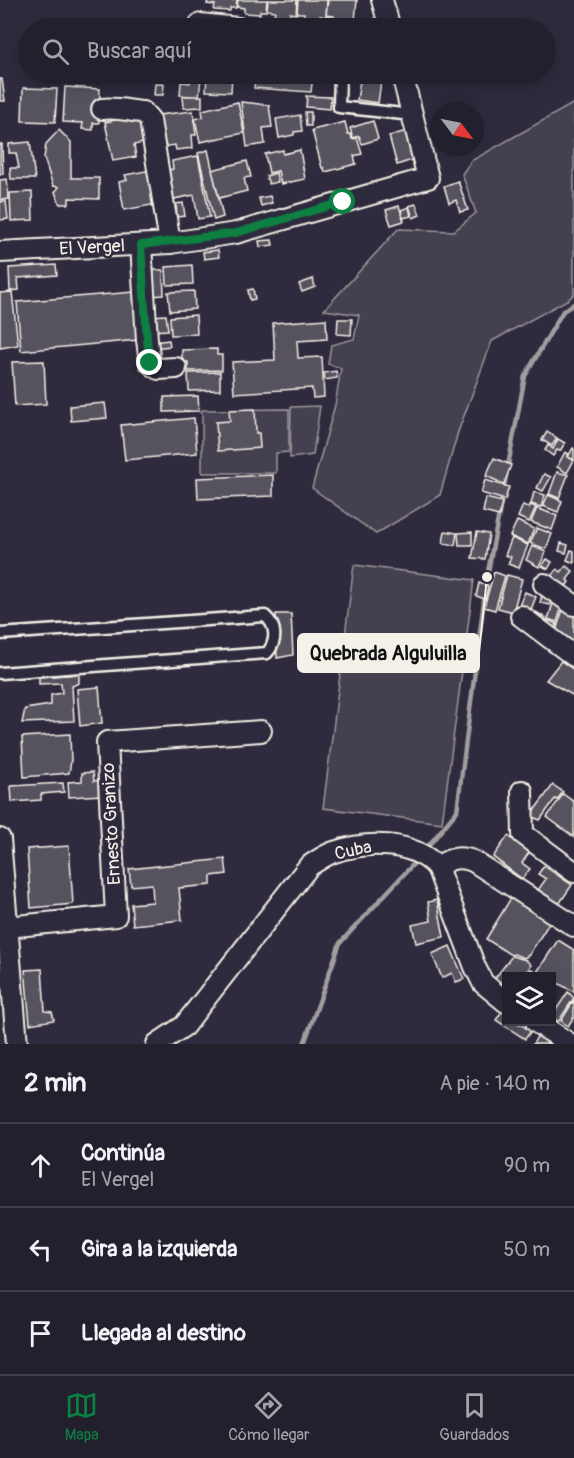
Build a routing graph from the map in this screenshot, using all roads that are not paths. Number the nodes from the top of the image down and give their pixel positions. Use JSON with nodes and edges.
{"nodes":[{"id":1,"x":382,"y":0,"type":"edge"},
{"id":2,"x":387,"y":18,"type":"edge"},
{"id":3,"x":340,"y":84,"type":"edge"},
{"id":4,"x":404,"y":84,"type":"edge"},
{"id":5,"x":102,"y":109,"type":"dead end"},
{"id":6,"x":412,"y":115,"type":"junction"},
{"id":7,"x":170,"y":243,"type":"junction"},
{"id":8,"x":141,"y":245,"type":"junction"},
{"id":9,"x":0,"y":252,"type":"edge"},
{"id":10,"x":176,"y":368,"type":"dead end"},
{"id":11,"x":544,"y":584,"type":"dead end"},
{"id":12,"x":574,"y":605,"type":"edge"},
{"id":13,"x":521,"y":616,"type":"dead end"},
{"id":14,"x":0,"y":634,"type":"edge"},
{"id":15,"x":574,"y":656,"type":"edge"},
{"id":16,"x":0,"y":673,"type":"edge"},
{"id":17,"x":261,"y":731,"type":"dead end"},
{"id":18,"x":522,"y":791,"type":"dead end"},
{"id":19,"x":0,"y":839,"type":"edge"},
{"id":20,"x":437,"y":867,"type":"junction"},
{"id":21,"x":574,"y":872,"type":"edge"},
{"id":22,"x":574,"y":926,"type":"edge"},
{"id":23,"x":8,"y":927,"type":"junction"},
{"id":24,"x":502,"y":998,"type":"edge"},
{"id":25,"x":542,"y":1026,"type":"edge"},
{"id":26,"x":17,"y":1044,"type":"edge"},
{"id":27,"x":157,"y":1044,"type":"edge"},
{"id":28,"x":570,"y":1044,"type":"edge"}],
"edges":[{"from":1,"to":2,"type":"street"},
{"from":3,"to":6,"type":"lane"},
{"from":4,"to":6,"type":"street"},
{"from":5,"to":7,"type":"street"},
{"from":6,"to":7,"type":"street","name":"El Vergel"},
{"from":7,"to":8,"type":"street","name":"El Vergel"},
{"from":8,"to":9,"type":"street","name":"El Vergel"},
{"from":8,"to":10,"type":"street"},
{"from":11,"to":12,"type":"street"},
{"from":13,"to":15,"type":"street"},
{"from":14,"to":16,"type":"lane"},
{"from":17,"to":23,"type":"street","name":"Ernesto Granizo"},
{"from":18,"to":21,"type":"street"},
{"from":19,"to":23,"type":"street"},
{"from":20,"to":22,"type":"street"},
{"from":20,"to":24,"type":"street"},
{"from":20,"to":27,"type":"street","name":"Cuba"},
{"from":23,"to":26,"type":"street"},
{"from":25,"to":28,"type":"street"}]}
